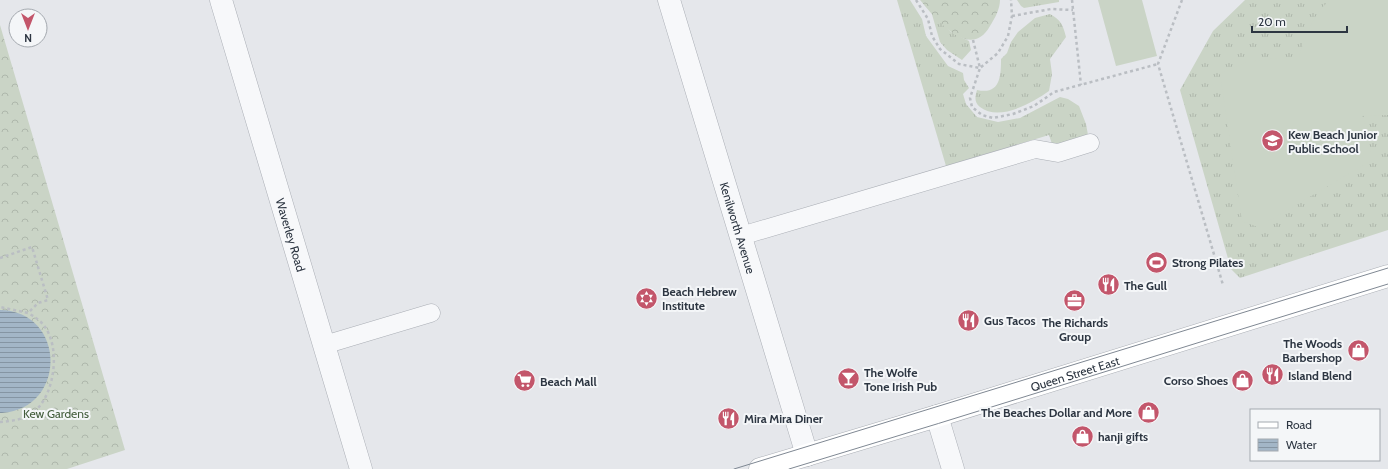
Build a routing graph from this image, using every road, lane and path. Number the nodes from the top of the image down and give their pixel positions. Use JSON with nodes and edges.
{"nodes":[{"id":1,"x":221,"y":0,"type":"edge"},
{"id":2,"x":669,"y":0,"type":"edge"},
{"id":3,"x":916,"y":0,"type":"edge"},
{"id":4,"x":1010,"y":0,"type":"edge"},
{"id":5,"x":1072,"y":0,"type":"edge"},
{"id":6,"x":1182,"y":0,"type":"edge"},
{"id":7,"x":1073,"y":10,"type":"junction"},
{"id":8,"x":1012,"y":16,"type":"junction"},
{"id":9,"x":973,"y":40,"type":"dead end"},
{"id":10,"x":1158,"y":64,"type":"junction"},
{"id":11,"x":980,"y":68,"type":"junction"},
{"id":12,"x":1081,"y":85,"type":"junction"},
{"id":13,"x":1090,"y":143,"type":"dead end"},
{"id":14,"x":741,"y":236,"type":"junction"},
{"id":15,"x":0,"y":258,"type":"edge"},
{"id":16,"x":44,"y":274,"type":"dead end"},
{"id":17,"x":41,"y":275,"type":"junction"},
{"id":18,"x":1388,"y":276,"type":"edge"},
{"id":19,"x":1223,"y":285,"type":"dead end"},
{"id":20,"x":0,"y":307,"type":"edge"},
{"id":21,"x":28,"y":313,"type":"junction"},
{"id":22,"x":431,"y":313,"type":"dead end"},
{"id":23,"x":324,"y":345,"type":"junction"},
{"id":24,"x":937,"y":416,"type":"junction"},
{"id":25,"x":0,"y":422,"type":"edge"},
{"id":26,"x":807,"y":455,"type":"junction"},
{"id":27,"x":361,"y":469,"type":"edge"},
{"id":28,"x":760,"y":469,"type":"edge"},
{"id":29,"x":953,"y":469,"type":"edge"}],
"edges":[{"from":1,"to":23,"type":"street","name":"Waverley Road"},
{"from":2,"to":14,"type":"street","name":"Kenilworth Avenue"},
{"from":3,"to":11,"type":"path"},
{"from":4,"to":8,"type":"path"},
{"from":5,"to":7,"type":"path"},
{"from":6,"to":10,"type":"path"},
{"from":7,"to":8,"type":"path"},
{"from":7,"to":12,"type":"path"},
{"from":8,"to":11,"type":"path"},
{"from":9,"to":11,"type":"path"},
{"from":10,"to":12,"type":"path"},
{"from":10,"to":19,"type":"path"},
{"from":11,"to":12,"type":"path"},
{"from":13,"to":14,"type":"lane"},
{"from":14,"to":26,"type":"street","name":"Kenilworth Avenue"},
{"from":15,"to":17,"type":"path"},
{"from":16,"to":17,"type":"path"},
{"from":17,"to":21,"type":"path"},
{"from":18,"to":24,"type":"main road","name":"Queen Street East"},
{"from":20,"to":21,"type":"path"},
{"from":21,"to":25,"type":"path"},
{"from":22,"to":23,"type":"lane"},
{"from":23,"to":27,"type":"street","name":"Waverley Road"},
{"from":24,"to":26,"type":"main road","name":"Queen Street East"},
{"from":24,"to":29,"type":"street"},
{"from":26,"to":28,"type":"main road","name":"Queen Street East"}]}
